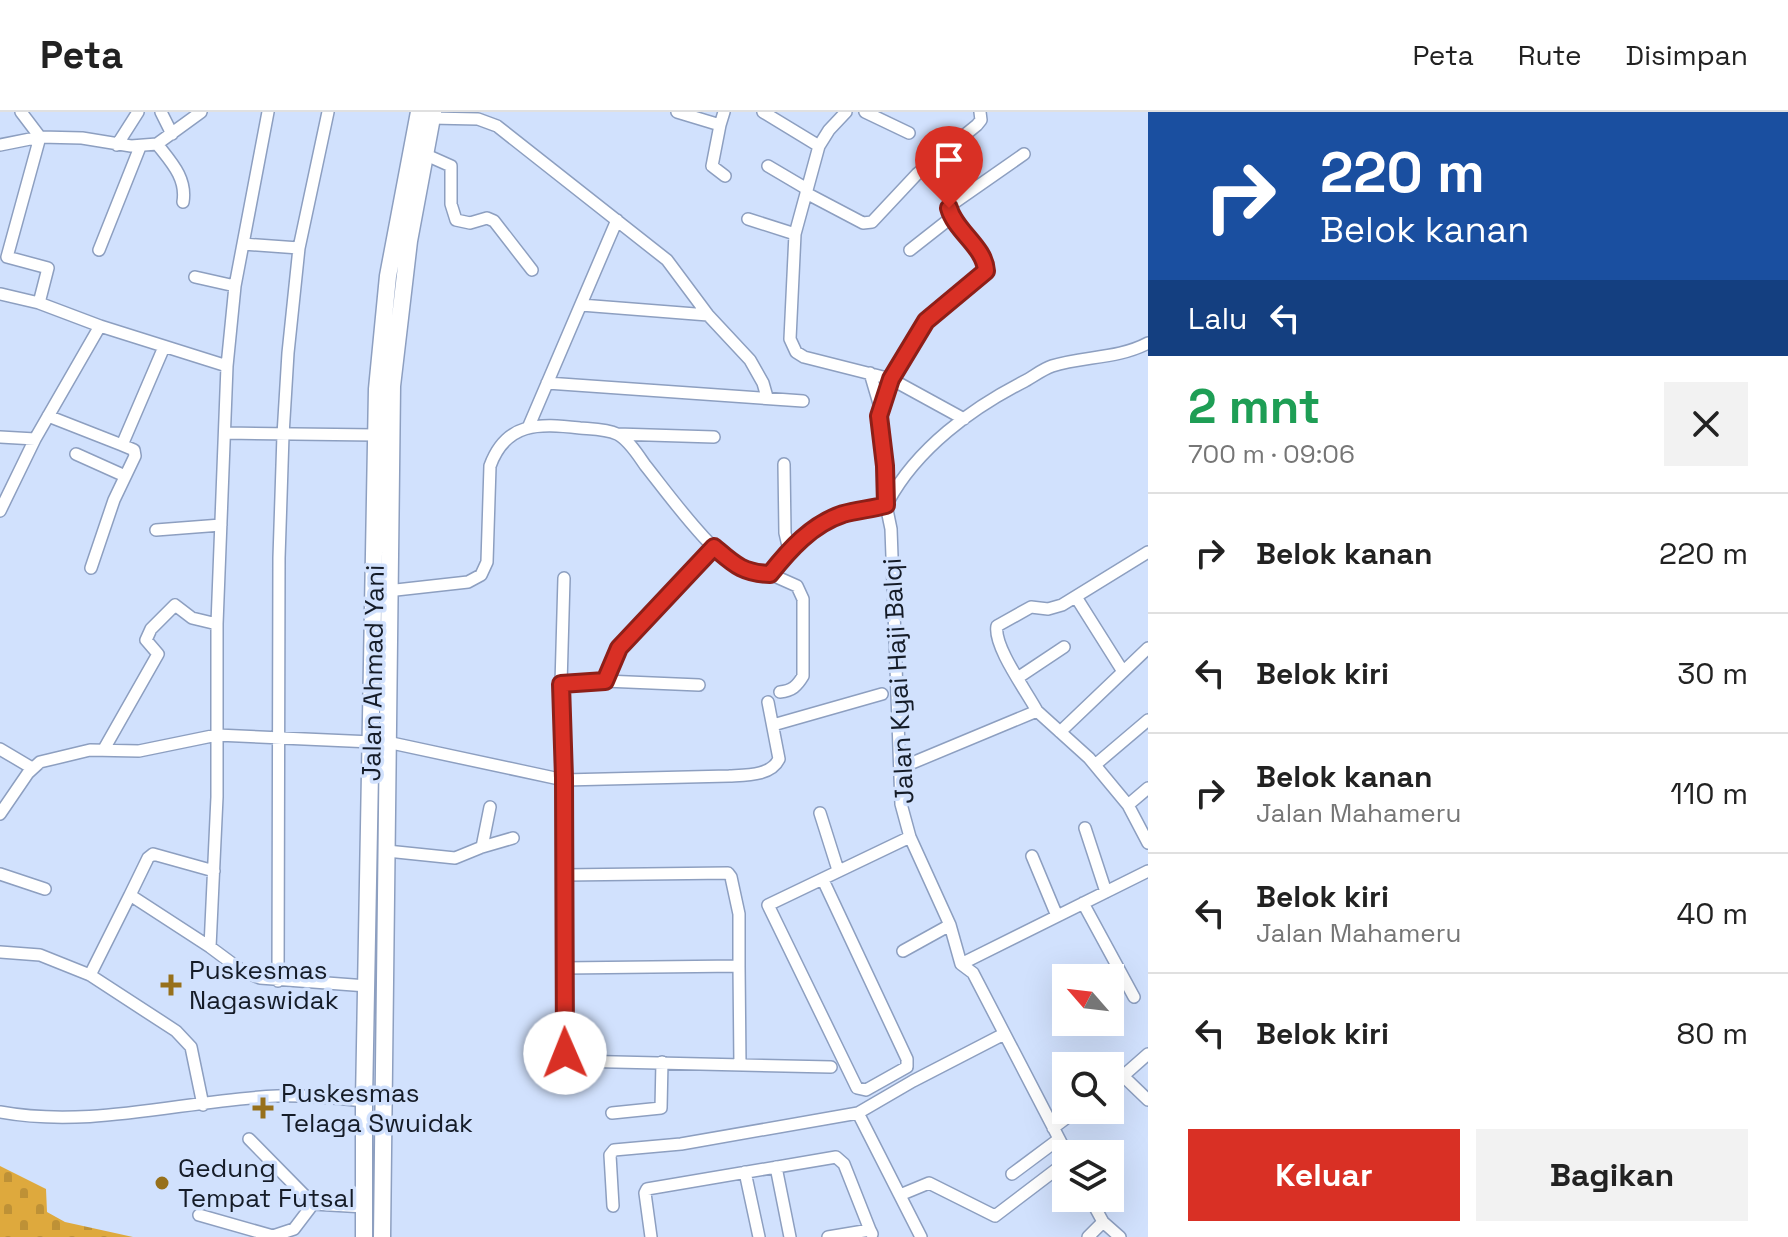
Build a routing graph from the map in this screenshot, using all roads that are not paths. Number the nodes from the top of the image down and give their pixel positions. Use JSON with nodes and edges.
{"nodes":[{"id":1,"x":21,"y":112,"type":"edge"},
{"id":2,"x":138,"y":112,"type":"edge"},
{"id":3,"x":161,"y":112,"type":"edge"},
{"id":4,"x":201,"y":112,"type":"edge"},
{"id":5,"x":268,"y":112,"type":"edge"},
{"id":6,"x":328,"y":112,"type":"edge"},
{"id":7,"x":677,"y":112,"type":"edge"},
{"id":8,"x":724,"y":112,"type":"edge"},
{"id":9,"x":763,"y":112,"type":"edge"},
{"id":10,"x":865,"y":112,"type":"edge"},
{"id":11,"x":980,"y":112,"type":"edge"},
{"id":12,"x":422,"y":114,"type":"edge"},
{"id":13,"x":838,"y":114,"type":"edge"},
{"id":14,"x":720,"y":125,"type":"junction"},
{"id":15,"x":909,"y":133,"type":"dead end"},
{"id":16,"x":172,"y":134,"type":"junction"},
{"id":17,"x":40,"y":137,"type":"junction"},
{"id":18,"x":157,"y":144,"type":"junction"},
{"id":19,"x":0,"y":145,"type":"edge"},
{"id":20,"x":117,"y":145,"type":"junction"},
{"id":21,"x":819,"y":146,"type":"junction"},
{"id":22,"x":140,"y":147,"type":"junction"},
{"id":23,"x":424,"y":154,"type":"junction"},
{"id":24,"x":1024,"y":154,"type":"dead end"},
{"id":25,"x":768,"y":166,"type":"dead end"},
{"id":26,"x":725,"y":176,"type":"dead end"},
{"id":27,"x":806,"y":191,"type":"junction"},
{"id":28,"x":183,"y":202,"type":"dead end"},
{"id":29,"x":952,"y":217,"type":"junction"},
{"id":30,"x":748,"y":219,"type":"dead end"},
{"id":31,"x":617,"y":220,"type":"junction"},
{"id":32,"x":795,"y":234,"type":"junction"},
{"id":33,"x":243,"y":244,"type":"junction"},
{"id":34,"x":299,"y":248,"type":"junction"},
{"id":35,"x":99,"y":250,"type":"dead end"},
{"id":36,"x":910,"y":250,"type":"dead end"},
{"id":37,"x":4,"y":256,"type":"edge"},
{"id":38,"x":532,"y":270,"type":"dead end"},
{"id":39,"x":195,"y":277,"type":"dead end"},
{"id":40,"x":235,"y":286,"type":"junction"},
{"id":41,"x":1,"y":294,"type":"edge"},
{"id":42,"x":39,"y":303,"type":"junction"},
{"id":43,"x":581,"y":305,"type":"junction"},
{"id":44,"x":708,"y":315,"type":"junction"},
{"id":45,"x":100,"y":326,"type":"junction"},
{"id":46,"x":1148,"y":343,"type":"edge"},
{"id":47,"x":164,"y":347,"type":"junction"},
{"id":48,"x":227,"y":366,"type":"junction"},
{"id":49,"x":870,"y":373,"type":"junction"},
{"id":50,"x":891,"y":379,"type":"junction"},
{"id":51,"x":547,"y":383,"type":"junction"},
{"id":52,"x":767,"y":397,"type":"junction"},
{"id":53,"x":803,"y":401,"type":"dead end"},
{"id":54,"x":881,"y":407,"type":"junction"},
{"id":55,"x":48,"y":416,"type":"junction"},
{"id":56,"x":964,"y":419,"type":"junction"},
{"id":57,"x":528,"y":428,"type":"junction"},
{"id":58,"x":226,"y":433,"type":"junction"},
{"id":59,"x":617,"y":434,"type":"junction"},
{"id":60,"x":283,"y":435,"type":"junction"},
{"id":61,"x":375,"y":435,"type":"junction"},
{"id":62,"x":0,"y":437,"type":"edge"},
{"id":63,"x":714,"y":437,"type":"dead end"},
{"id":64,"x":35,"y":439,"type":"junction"},
{"id":65,"x":122,"y":445,"type":"junction"},
{"id":66,"x":76,"y":454,"type":"dead end"},
{"id":67,"x":784,"y":464,"type":"dead end"},
{"id":68,"x":125,"y":476,"type":"junction"},
{"id":69,"x":886,"y":505,"type":"junction"},
{"id":70,"x":0,"y":511,"type":"edge"},
{"id":71,"x":221,"y":525,"type":"junction"},
{"id":72,"x":156,"y":530,"type":"dead end"},
{"id":73,"x":714,"y":547,"type":"junction"},
{"id":74,"x":789,"y":550,"type":"junction"},
{"id":75,"x":1148,"y":552,"type":"edge"},
{"id":76,"x":91,"y":568,"type":"dead end"},
{"id":77,"x":770,"y":574,"type":"junction"},
{"id":78,"x":564,"y":578,"type":"dead end"},
{"id":79,"x":387,"y":591,"type":"junction"},
{"id":80,"x":1076,"y":597,"type":"junction"},
{"id":81,"x":217,"y":624,"type":"junction"},
{"id":82,"x":1064,"y":647,"type":"dead end"},
{"id":83,"x":1148,"y":648,"type":"edge"},
{"id":84,"x":1122,"y":670,"type":"junction"},
{"id":85,"x":1019,"y":677,"type":"junction"},
{"id":86,"x":605,"y":681,"type":"junction"},
{"id":87,"x":561,"y":684,"type":"junction"},
{"id":88,"x":699,"y":685,"type":"dead end"},
{"id":89,"x":780,"y":692,"type":"dead end"},
{"id":90,"x":882,"y":694,"type":"dead end"},
{"id":91,"x":768,"y":702,"type":"dead end"},
{"id":92,"x":1037,"y":711,"type":"junction"},
{"id":93,"x":1148,"y":720,"type":"edge"},
{"id":94,"x":773,"y":725,"type":"junction"},
{"id":95,"x":1060,"y":732,"type":"junction"},
{"id":96,"x":217,"y":735,"type":"junction"},
{"id":97,"x":279,"y":736,"type":"junction"},
{"id":98,"x":379,"y":742,"type":"junction"},
{"id":99,"x":0,"y":749,"type":"edge"},
{"id":100,"x":104,"y":749,"type":"junction"},
{"id":101,"x":1095,"y":765,"type":"junction"},
{"id":102,"x":32,"y":768,"type":"junction"},
{"id":103,"x":900,"y":768,"type":"junction"},
{"id":104,"x":564,"y":780,"type":"junction"},
{"id":105,"x":1148,"y":788,"type":"edge"},
{"id":106,"x":1128,"y":805,"type":"junction"},
{"id":107,"x":490,"y":807,"type":"dead end"},
{"id":108,"x":820,"y":813,"type":"dead end"},
{"id":109,"x":0,"y":814,"type":"edge"},
{"id":110,"x":1085,"y":828,"type":"dead end"},
{"id":111,"x":910,"y":837,"type":"junction"},
{"id":112,"x":513,"y":838,"type":"dead end"},
{"id":113,"x":1148,"y":843,"type":"edge"},
{"id":114,"x":482,"y":847,"type":"junction"},
{"id":115,"x":387,"y":851,"type":"junction"},
{"id":116,"x":1032,"y":856,"type":"dead end"},
{"id":117,"x":838,"y":870,"type":"junction"},
{"id":118,"x":214,"y":871,"type":"junction"},
{"id":119,"x":1148,"y":871,"type":"edge"},
{"id":120,"x":0,"y":874,"type":"edge"},
{"id":121,"x":564,"y":875,"type":"junction"},
{"id":122,"x":823,"y":880,"type":"junction"},
{"id":123,"x":45,"y":889,"type":"dead end"},
{"id":124,"x":1106,"y":892,"type":"junction"},
{"id":125,"x":130,"y":895,"type":"junction"},
{"id":126,"x":1083,"y":903,"type":"junction"},
{"id":127,"x":1057,"y":916,"type":"junction"},
{"id":128,"x":950,"y":925,"type":"junction"},
{"id":129,"x":210,"y":947,"type":"junction"},
{"id":130,"x":903,"y":951,"type":"dead end"},
{"id":131,"x":0,"y":952,"type":"edge"},
{"id":132,"x":961,"y":964,"type":"junction"},
{"id":133,"x":739,"y":966,"type":"junction"},
{"id":134,"x":564,"y":968,"type":"junction"},
{"id":135,"x":90,"y":975,"type":"junction"},
{"id":136,"x":278,"y":981,"type":"junction"},
{"id":137,"x":367,"y":986,"type":"junction"},
{"id":138,"x":1134,"y":997,"type":"dead end"},
{"id":139,"x":1004,"y":1034,"type":"junction"},
{"id":140,"x":1148,"y":1054,"type":"edge"},
{"id":141,"x":662,"y":1062,"type":"junction"},
{"id":142,"x":740,"y":1065,"type":"junction"},
{"id":143,"x":831,"y":1067,"type":"dead end"},
{"id":144,"x":1124,"y":1075,"type":"edge"},
{"id":145,"x":1124,"y":1077,"type":"edge"},
{"id":146,"x":1148,"y":1100,"type":"edge"},
{"id":147,"x":364,"y":1101,"type":"junction"},
{"id":148,"x":203,"y":1105,"type":"junction"},
{"id":149,"x":0,"y":1112,"type":"edge"},
{"id":150,"x":612,"y":1113,"type":"dead end"},
{"id":151,"x":858,"y":1113,"type":"junction"},
{"id":152,"x":1058,"y":1124,"type":"edge"},
{"id":153,"x":1053,"y":1128,"type":"junction"},
{"id":154,"x":249,"y":1139,"type":"dead end"},
{"id":155,"x":1059,"y":1139,"type":"joint"},
{"id":156,"x":776,"y":1167,"type":"junction"},
{"id":157,"x":745,"y":1172,"type":"junction"},
{"id":158,"x":1052,"y":1173,"type":"edge"},
{"id":159,"x":1012,"y":1174,"type":"dead end"},
{"id":160,"x":900,"y":1195,"type":"junction"},
{"id":161,"x":313,"y":1204,"type":"junction"},
{"id":162,"x":613,"y":1206,"type":"dead end"},
{"id":163,"x":365,"y":1207,"type":"junction"},
{"id":164,"x":1098,"y":1212,"type":"edge"},
{"id":165,"x":199,"y":1215,"type":"dead end"},
{"id":166,"x":1103,"y":1222,"type":"junction"},
{"id":167,"x":872,"y":1234,"type":"edge"},
{"id":168,"x":364,"y":1237,"type":"edge"},
{"id":169,"x":382,"y":1237,"type":"edge"},
{"id":170,"x":651,"y":1237,"type":"edge"},
{"id":171,"x":759,"y":1237,"type":"edge"},
{"id":172,"x":790,"y":1237,"type":"edge"},
{"id":173,"x":828,"y":1237,"type":"edge"},
{"id":174,"x":921,"y":1237,"type":"edge"},
{"id":175,"x":1088,"y":1237,"type":"edge"},
{"id":176,"x":1120,"y":1237,"type":"edge"}],
"edges":[{"from":1,"to":17,"type":"street"},
{"from":2,"to":20,"type":"street"},
{"from":3,"to":16,"type":"street"},
{"from":4,"to":16,"type":"street"},
{"from":5,"to":33,"type":"street"},
{"from":6,"to":34,"type":"street"},
{"from":7,"to":14,"type":"street"},
{"from":8,"to":14,"type":"street"},
{"from":9,"to":21,"type":"street"},
{"from":10,"to":15,"type":"street"},
{"from":11,"to":27,"type":"street"},
{"from":12,"to":23,"type":"highway","name":"Jalan Ahmad Yani"},
{"from":12,"to":31,"type":"street"},
{"from":12,"to":61,"type":"highway","name":"Jalan Ahmad Yani"},
{"from":13,"to":21,"type":"street"},
{"from":14,"to":26,"type":"street"},
{"from":16,"to":18,"type":"street"},
{"from":17,"to":19,"type":"street"},
{"from":17,"to":20,"type":"street"},
{"from":17,"to":37,"type":"street"},
{"from":18,"to":22,"type":"street"},
{"from":18,"to":28,"type":"street"},
{"from":20,"to":22,"type":"street"},
{"from":21,"to":27,"type":"street"},
{"from":22,"to":35,"type":"street"},
{"from":23,"to":38,"type":"street"},
{"from":23,"to":79,"type":"highway","name":"Jalan Ahmad Yani"},
{"from":24,"to":29,"type":"street"},
{"from":25,"to":27,"type":"street"},
{"from":27,"to":32,"type":"street"},
{"from":29,"to":36,"type":"street"},
{"from":29,"to":50,"type":"street"},
{"from":30,"to":32,"type":"street"},
{"from":31,"to":43,"type":"street"},
{"from":31,"to":44,"type":"street"},
{"from":32,"to":49,"type":"street"},
{"from":33,"to":34,"type":"street"},
{"from":33,"to":40,"type":"street"},
{"from":34,"to":60,"type":"street"},
{"from":37,"to":42,"type":"street"},
{"from":39,"to":40,"type":"street"},
{"from":40,"to":48,"type":"street"},
{"from":41,"to":42,"type":"street"},
{"from":42,"to":45,"type":"street"},
{"from":43,"to":44,"type":"street"},
{"from":43,"to":51,"type":"street"},
{"from":44,"to":52,"type":"street"},
{"from":45,"to":47,"type":"street"},
{"from":45,"to":55,"type":"street"},
{"from":46,"to":56,"type":"street"},
{"from":47,"to":48,"type":"street"},
{"from":47,"to":65,"type":"street"},
{"from":48,"to":58,"type":"street"},
{"from":49,"to":50,"type":"street"},
{"from":49,"to":54,"type":"street"},
{"from":50,"to":54,"type":"street"},
{"from":50,"to":56,"type":"street"},
{"from":51,"to":52,"type":"street"},
{"from":51,"to":57,"type":"street"},
{"from":52,"to":53,"type":"street"},
{"from":54,"to":69,"type":"street","name":"Jalan Kyai Haji Balqi"},
{"from":55,"to":64,"type":"street"},
{"from":55,"to":65,"type":"street"},
{"from":56,"to":69,"type":"street"},
{"from":57,"to":59,"type":"street"},
{"from":57,"to":79,"type":"street"},
{"from":58,"to":60,"type":"street"},
{"from":58,"to":71,"type":"street"},
{"from":59,"to":63,"type":"street"},
{"from":59,"to":73,"type":"street"},
{"from":60,"to":61,"type":"street"},
{"from":60,"to":97,"type":"street"},
{"from":61,"to":98,"type":"highway","name":"Jalan Ahmad Yani"},
{"from":62,"to":64,"type":"street"},
{"from":64,"to":70,"type":"street"},
{"from":65,"to":68,"type":"street"},
{"from":66,"to":68,"type":"street"},
{"from":67,"to":74,"type":"street"},
{"from":68,"to":76,"type":"street"},
{"from":69,"to":74,"type":"street"},
{"from":69,"to":103,"type":"street","name":"Jalan Kyai Haji Balqi"},
{"from":71,"to":72,"type":"street"},
{"from":71,"to":81,"type":"street"},
{"from":73,"to":77,"type":"street"},
{"from":73,"to":86,"type":"street"},
{"from":74,"to":77,"type":"street"},
{"from":75,"to":80,"type":"street"},
{"from":77,"to":89,"type":"street"},
{"from":78,"to":87,"type":"street"},
{"from":79,"to":98,"type":"highway","name":"Jalan Ahmad Yani"},
{"from":80,"to":84,"type":"street"},
{"from":80,"to":85,"type":"street"},
{"from":81,"to":96,"type":"street"},
{"from":81,"to":100,"type":"street"},
{"from":82,"to":85,"type":"street"},
{"from":83,"to":84,"type":"street"},
{"from":84,"to":95,"type":"street"},
{"from":85,"to":92,"type":"street"},
{"from":86,"to":87,"type":"street"},
{"from":86,"to":88,"type":"street"},
{"from":87,"to":104,"type":"street"},
{"from":90,"to":94,"type":"street"},
{"from":91,"to":94,"type":"street"},
{"from":92,"to":95,"type":"street"},
{"from":92,"to":103,"type":"street"},
{"from":93,"to":101,"type":"street"},
{"from":94,"to":104,"type":"street"},
{"from":95,"to":101,"type":"street"},
{"from":96,"to":97,"type":"street"},
{"from":96,"to":100,"type":"street"},
{"from":96,"to":118,"type":"street"},
{"from":97,"to":98,"type":"street"},
{"from":97,"to":136,"type":"street"},
{"from":98,"to":104,"type":"street"},
{"from":98,"to":115,"type":"highway","name":"Jalan Ahmad Yani"},
{"from":98,"to":137,"type":"highway","name":"Jalan Ahmad Yani"},
{"from":99,"to":102,"type":"street"},
{"from":100,"to":102,"type":"street"},
{"from":101,"to":106,"type":"street"},
{"from":102,"to":109,"type":"street"},
{"from":103,"to":111,"type":"street","name":"Jalan Kyai Haji Balqi"},
{"from":104,"to":121,"type":"street"},
{"from":105,"to":106,"type":"street"},
{"from":106,"to":113,"type":"street"},
{"from":107,"to":114,"type":"street"},
{"from":108,"to":117,"type":"street"},
{"from":110,"to":124,"type":"street"},
{"from":111,"to":117,"type":"street"},
{"from":111,"to":128,"type":"street","name":"Jalan Kyai Haji Balqi"},
{"from":112,"to":114,"type":"street"},
{"from":114,"to":115,"type":"street"},
{"from":115,"to":169,"type":"highway","name":"Jalan Ahmad Yani"},
{"from":116,"to":127,"type":"street"},
{"from":117,"to":122,"type":"street"},
{"from":118,"to":125,"type":"street"},
{"from":118,"to":129,"type":"street"},
{"from":119,"to":124,"type":"street"},
{"from":120,"to":123,"type":"street"},
{"from":121,"to":133,"type":"street"},
{"from":121,"to":134,"type":"street"},
{"from":122,"to":122,"type":"street"},
{"from":124,"to":126,"type":"street"},
{"from":125,"to":129,"type":"street"},
{"from":125,"to":135,"type":"street"},
{"from":126,"to":127,"type":"street"},
{"from":126,"to":138,"type":"street"},
{"from":127,"to":132,"type":"street"},
{"from":128,"to":130,"type":"street"},
{"from":128,"to":132,"type":"street","name":"Jalan Kyai Haji Balqi"},
{"from":129,"to":136,"type":"street"},
{"from":131,"to":135,"type":"street"},
{"from":132,"to":139,"type":"street","name":"Jalan Kyai Haji Balqi"},
{"from":133,"to":134,"type":"street"},
{"from":133,"to":142,"type":"street"},
{"from":134,"to":141,"type":"street"},
{"from":135,"to":148,"type":"street"},
{"from":136,"to":137,"type":"street"},
{"from":137,"to":147,"type":"highway","name":"Jalan Ahmad Yani"},
{"from":139,"to":151,"type":"street"},
{"from":139,"to":153,"type":"street","name":"Jalan Kyai Haji Balqi"},
{"from":140,"to":144,"type":"street"},
{"from":141,"to":142,"type":"street"},
{"from":141,"to":150,"type":"street"},
{"from":142,"to":143,"type":"street"},
{"from":145,"to":146,"type":"street"},
{"from":147,"to":148,"type":"street"},
{"from":147,"to":163,"type":"highway","name":"Jalan Ahmad Yani"},
{"from":148,"to":149,"type":"street"},
{"from":151,"to":160,"type":"street"},
{"from":151,"to":162,"type":"street"},
{"from":152,"to":153,"type":"street"},
{"from":153,"to":155,"type":"street","name":"Jalan Kyai Haji Balqi"},
{"from":154,"to":161,"type":"street"},
{"from":155,"to":159,"type":"street"},
{"from":156,"to":157,"type":"street"},
{"from":156,"to":167,"type":"street"},
{"from":156,"to":172,"type":"street"},
{"from":157,"to":170,"type":"street"},
{"from":157,"to":171,"type":"street"},
{"from":158,"to":160,"type":"street"},
{"from":160,"to":174,"type":"street"},
{"from":161,"to":163,"type":"street"},
{"from":161,"to":165,"type":"street"},
{"from":163,"to":168,"type":"highway","name":"Jalan Ahmad Yani"},
{"from":164,"to":166,"type":"street"},
{"from":166,"to":175,"type":"street"},
{"from":166,"to":176,"type":"street"},
{"from":167,"to":173,"type":"street"}]}
